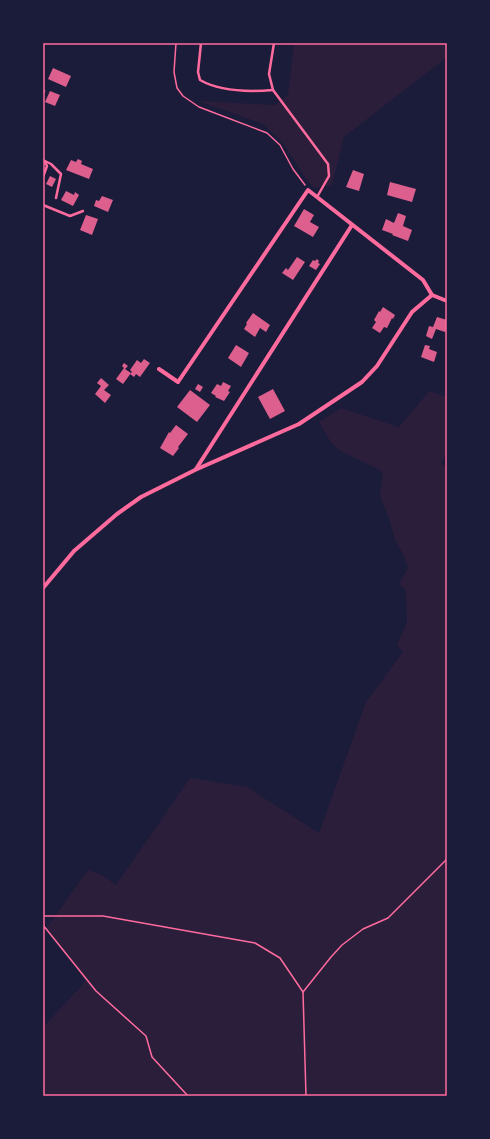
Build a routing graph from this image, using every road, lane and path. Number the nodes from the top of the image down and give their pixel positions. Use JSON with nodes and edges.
{"nodes":[{"id":1,"x":176,"y":43,"type":"edge"},
{"id":2,"x":201,"y":43,"type":"edge"},
{"id":3,"x":274,"y":43,"type":"edge"},
{"id":4,"x":273,"y":90,"type":"junction"},
{"id":5,"x":44,"y":161,"type":"edge"},
{"id":6,"x":43,"y":177,"type":"edge"},
{"id":7,"x":308,"y":190,"type":"junction"},
{"id":8,"x":317,"y":197,"type":"junction"},
{"id":9,"x":56,"y":198,"type":"dead end"},
{"id":10,"x":43,"y":205,"type":"edge"},
{"id":11,"x":83,"y":211,"type":"dead end"},
{"id":12,"x":352,"y":225,"type":"junction"},
{"id":13,"x":432,"y":295,"type":"junction"},
{"id":14,"x":447,"y":301,"type":"edge"},
{"id":15,"x":159,"y":369,"type":"dead end"},
{"id":16,"x":195,"y":470,"type":"junction"},
{"id":17,"x":43,"y":588,"type":"edge"},
{"id":18,"x":447,"y":859,"type":"edge"},
{"id":19,"x":43,"y":916,"type":"edge"},
{"id":20,"x":43,"y":925,"type":"edge"},
{"id":21,"x":303,"y":992,"type":"junction"},
{"id":22,"x":188,"y":1096,"type":"edge"},
{"id":23,"x":306,"y":1096,"type":"edge"}],
"edges":[{"from":1,"to":7,"type":"path"},
{"from":2,"to":4,"type":"lane"},
{"from":3,"to":4,"type":"lane"},
{"from":4,"to":8,"type":"lane"},
{"from":5,"to":6,"type":"lane"},
{"from":5,"to":9,"type":"lane"},
{"from":7,"to":8,"type":"street"},
{"from":7,"to":15,"type":"street"},
{"from":8,"to":12,"type":"street"},
{"from":10,"to":11,"type":"lane"},
{"from":12,"to":13,"type":"street"},
{"from":12,"to":16,"type":"street"},
{"from":13,"to":14,"type":"street"},
{"from":13,"to":16,"type":"street"},
{"from":16,"to":17,"type":"street"},
{"from":18,"to":21,"type":"path"},
{"from":19,"to":21,"type":"path"},
{"from":20,"to":22,"type":"path"},
{"from":21,"to":23,"type":"path"}]}
